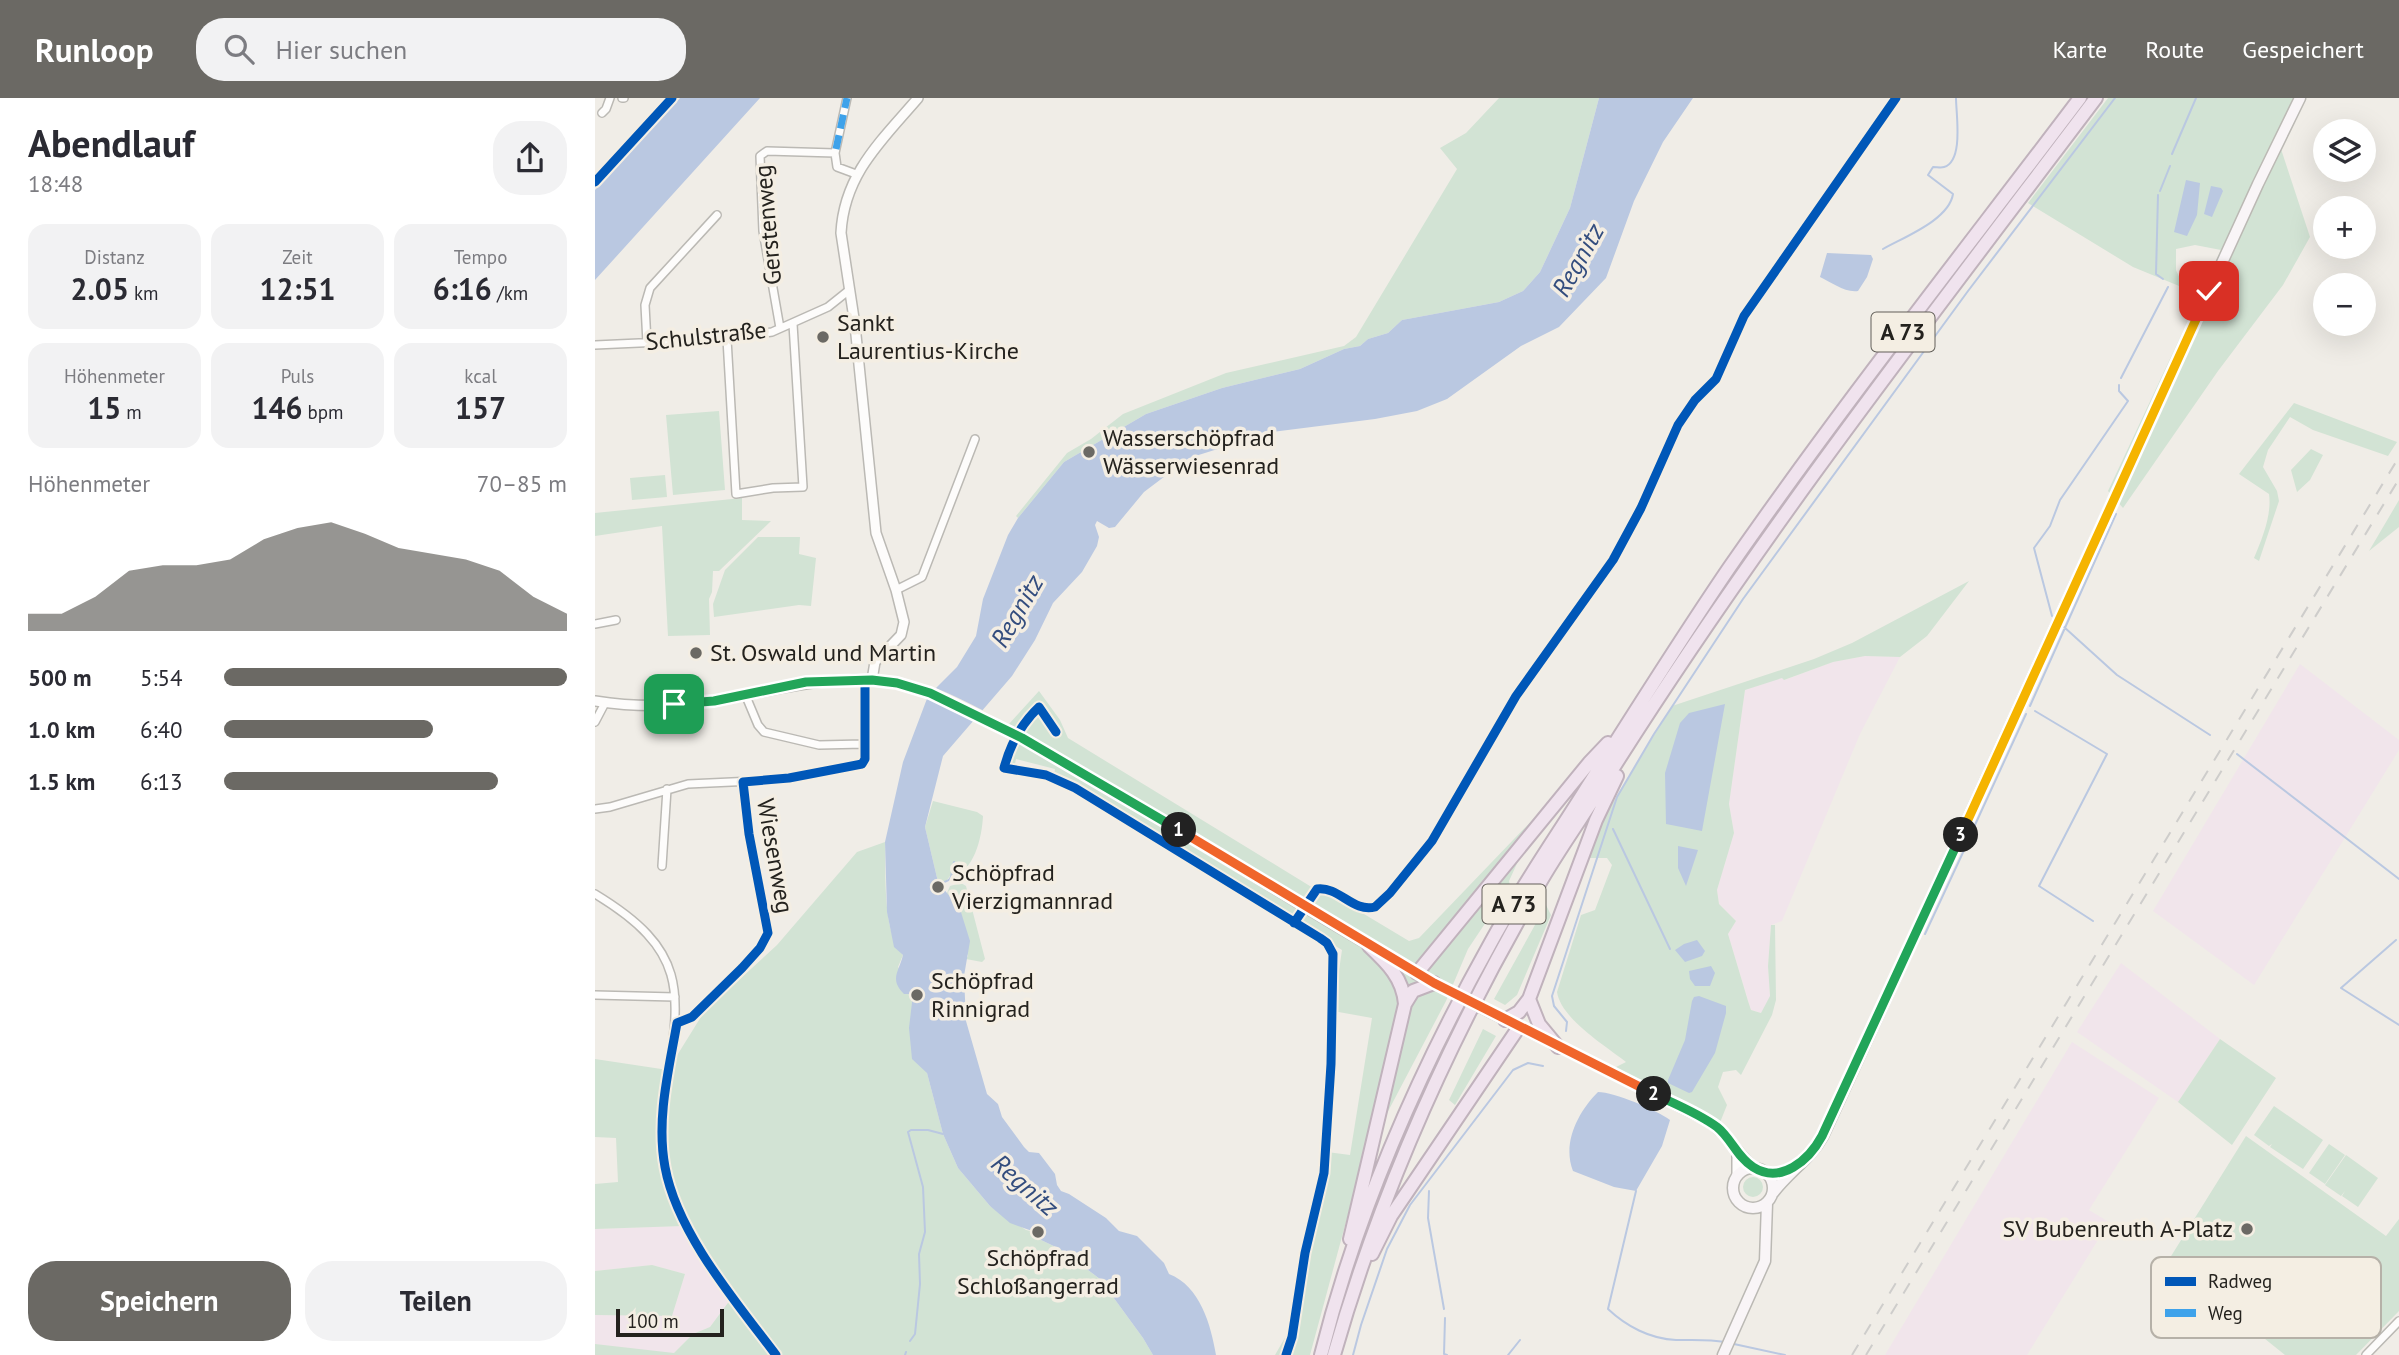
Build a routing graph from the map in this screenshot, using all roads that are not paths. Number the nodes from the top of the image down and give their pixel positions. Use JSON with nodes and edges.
{"nodes":[{"id":1,"x":610,"y":98,"type":"edge"},
{"id":2,"x":847,"y":98,"type":"edge"},
{"id":3,"x":918,"y":98,"type":"edge"},
{"id":4,"x":2080,"y":98,"type":"edge"},
{"id":5,"x":2096,"y":98,"type":"edge"},
{"id":6,"x":2300,"y":98,"type":"edge"},
{"id":7,"x":602,"y":113,"type":"dead end"},
{"id":8,"x":835,"y":153,"type":"junction"},
{"id":9,"x":856,"y":174,"type":"junction"},
{"id":10,"x":717,"y":215,"type":"dead end"},
{"id":11,"x":848,"y":291,"type":"junction"},
{"id":12,"x":793,"y":324,"type":"junction"},
{"id":13,"x":780,"y":328,"type":"junction"},
{"id":14,"x":727,"y":339,"type":"junction"},
{"id":15,"x":647,"y":343,"type":"junction"},
{"id":16,"x":595,"y":345,"type":"edge"},
{"id":17,"x":975,"y":439,"type":"dead end"},
{"id":18,"x":896,"y":590,"type":"junction"},
{"id":19,"x":616,"y":620,"type":"dead end"},
{"id":20,"x":595,"y":624,"type":"edge"},
{"id":21,"x":869,"y":680,"type":"junction"},
{"id":22,"x":745,"y":694,"type":"junction"},
{"id":23,"x":600,"y":702,"type":"edge"},
{"id":24,"x":595,"y":722,"type":"edge"},
{"id":25,"x":1640,"y":726,"type":"junction"},
{"id":26,"x":1623,"y":728,"type":"junction"},
{"id":27,"x":864,"y":744,"type":"junction"},
{"id":28,"x":744,"y":782,"type":"junction"},
{"id":29,"x":667,"y":789,"type":"junction"},
{"id":30,"x":595,"y":809,"type":"edge"},
{"id":31,"x":663,"y":866,"type":"dead end"},
{"id":32,"x":595,"y":894,"type":"edge"},
{"id":33,"x":1369,"y":946,"type":"junction"},
{"id":34,"x":1417,"y":973,"type":"junction"},
{"id":35,"x":1434,"y":983,"type":"junction"},
{"id":36,"x":595,"y":995,"type":"edge"},
{"id":37,"x":675,"y":997,"type":"junction"},
{"id":38,"x":1529,"y":999,"type":"junction"},
{"id":39,"x":1405,"y":1004,"type":"junction"},
{"id":40,"x":1505,"y":1020,"type":"junction"},
{"id":41,"x":677,"y":1023,"type":"junction"},
{"id":42,"x":1519,"y":1027,"type":"junction"},
{"id":43,"x":1558,"y":1047,"type":"junction"},
{"id":44,"x":1737,"y":1151,"type":"junction"},
{"id":45,"x":1754,"y":1168,"type":"junction"},
{"id":46,"x":1794,"y":1168,"type":"junction"},
{"id":47,"x":1766,"y":1173,"type":"junction"},
{"id":48,"x":1737,"y":1175,"type":"junction"},
{"id":49,"x":1773,"y":1193,"type":"junction"},
{"id":50,"x":1767,"y":1203,"type":"junction"},
{"id":51,"x":1750,"y":1208,"type":"junction"},
{"id":52,"x":1766,"y":1237,"type":"junction"},
{"id":53,"x":1349,"y":1280,"type":"junction"},
{"id":54,"x":2399,"y":1321,"type":"edge"},
{"id":55,"x":1726,"y":1347,"type":"edge"},
{"id":56,"x":776,"y":1355,"type":"edge"},
{"id":57,"x":1321,"y":1355,"type":"edge"},
{"id":58,"x":1335,"y":1355,"type":"edge"},
{"id":59,"x":2366,"y":1355,"type":"edge"}],
"edges":[{"from":1,"to":7,"type":"street"},
{"from":2,"to":8,"type":"street"},
{"from":3,"to":9,"type":"street"},
{"from":4,"to":26,"type":"highway","number":"A 73"},
{"from":5,"to":25,"type":"highway","number":"A 73"},
{"from":6,"to":46,"type":"main road"},
{"from":8,"to":9,"type":"street"},
{"from":8,"to":13,"type":"street","name":"Gerstenweg"},
{"from":9,"to":11,"type":"street"},
{"from":10,"to":15,"type":"street"},
{"from":11,"to":12,"type":"street","name":"Schulstraße"},
{"from":11,"to":18,"type":"street"},
{"from":12,"to":13,"type":"street","name":"Schulstraße"},
{"from":12,"to":14,"type":"street"},
{"from":13,"to":14,"type":"street","name":"Schulstraße"},
{"from":14,"to":15,"type":"street","name":"Schulstraße"},
{"from":15,"to":16,"type":"street","name":"Schulstraße"},
{"from":17,"to":18,"type":"street"},
{"from":18,"to":21,"type":"street"},
{"from":19,"to":20,"type":"street"},
{"from":21,"to":22,"type":"street"},
{"from":21,"to":27,"type":"street"},
{"from":21,"to":33,"type":"street"},
{"from":22,"to":23,"type":"street"},
{"from":22,"to":27,"type":"street"},
{"from":23,"to":24,"type":"street"},
{"from":25,"to":38,"type":"highway"},
{"from":25,"to":53,"type":"highway","number":"A 73"},
{"from":26,"to":34,"type":"highway"},
{"from":26,"to":53,"type":"highway","number":"A 73"},
{"from":27,"to":28,"type":"street"},
{"from":28,"to":29,"type":"street"},
{"from":28,"to":41,"type":"street","name":"Wiesenweg"},
{"from":29,"to":30,"type":"street"},
{"from":29,"to":31,"type":"street"},
{"from":32,"to":37,"type":"street"},
{"from":33,"to":34,"type":"street"},
{"from":33,"to":39,"type":"highway"},
{"from":34,"to":35,"type":"street"},
{"from":35,"to":39,"type":"highway"},
{"from":35,"to":40,"type":"street","bridge":true},
{"from":36,"to":37,"type":"street"},
{"from":37,"to":41,"type":"street"},
{"from":38,"to":40,"type":"highway"},
{"from":38,"to":43,"type":"highway"},
{"from":39,"to":53,"type":"highway"},
{"from":40,"to":42,"type":"street"},
{"from":41,"to":56,"type":"street"},
{"from":42,"to":43,"type":"street"},
{"from":42,"to":53,"type":"highway"},
{"from":43,"to":44,"type":"street"},
{"from":44,"to":45,"type":"street"},
{"from":44,"to":48,"type":"street"},
{"from":45,"to":47,"type":"main road"},
{"from":45,"to":48,"type":"main road"},
{"from":46,"to":47,"type":"main road"},
{"from":46,"to":49,"type":"main road"},
{"from":47,"to":49,"type":"main road"},
{"from":48,"to":51,"type":"main road"},
{"from":49,"to":50,"type":"main road"},
{"from":50,"to":51,"type":"main road"},
{"from":50,"to":52,"type":"main road"},
{"from":51,"to":52,"type":"main road"},
{"from":52,"to":55,"type":"main road"},
{"from":53,"to":57,"type":"highway","number":"A 73"},
{"from":53,"to":58,"type":"highway","number":"A 73"},
{"from":54,"to":59,"type":"street"}]}
